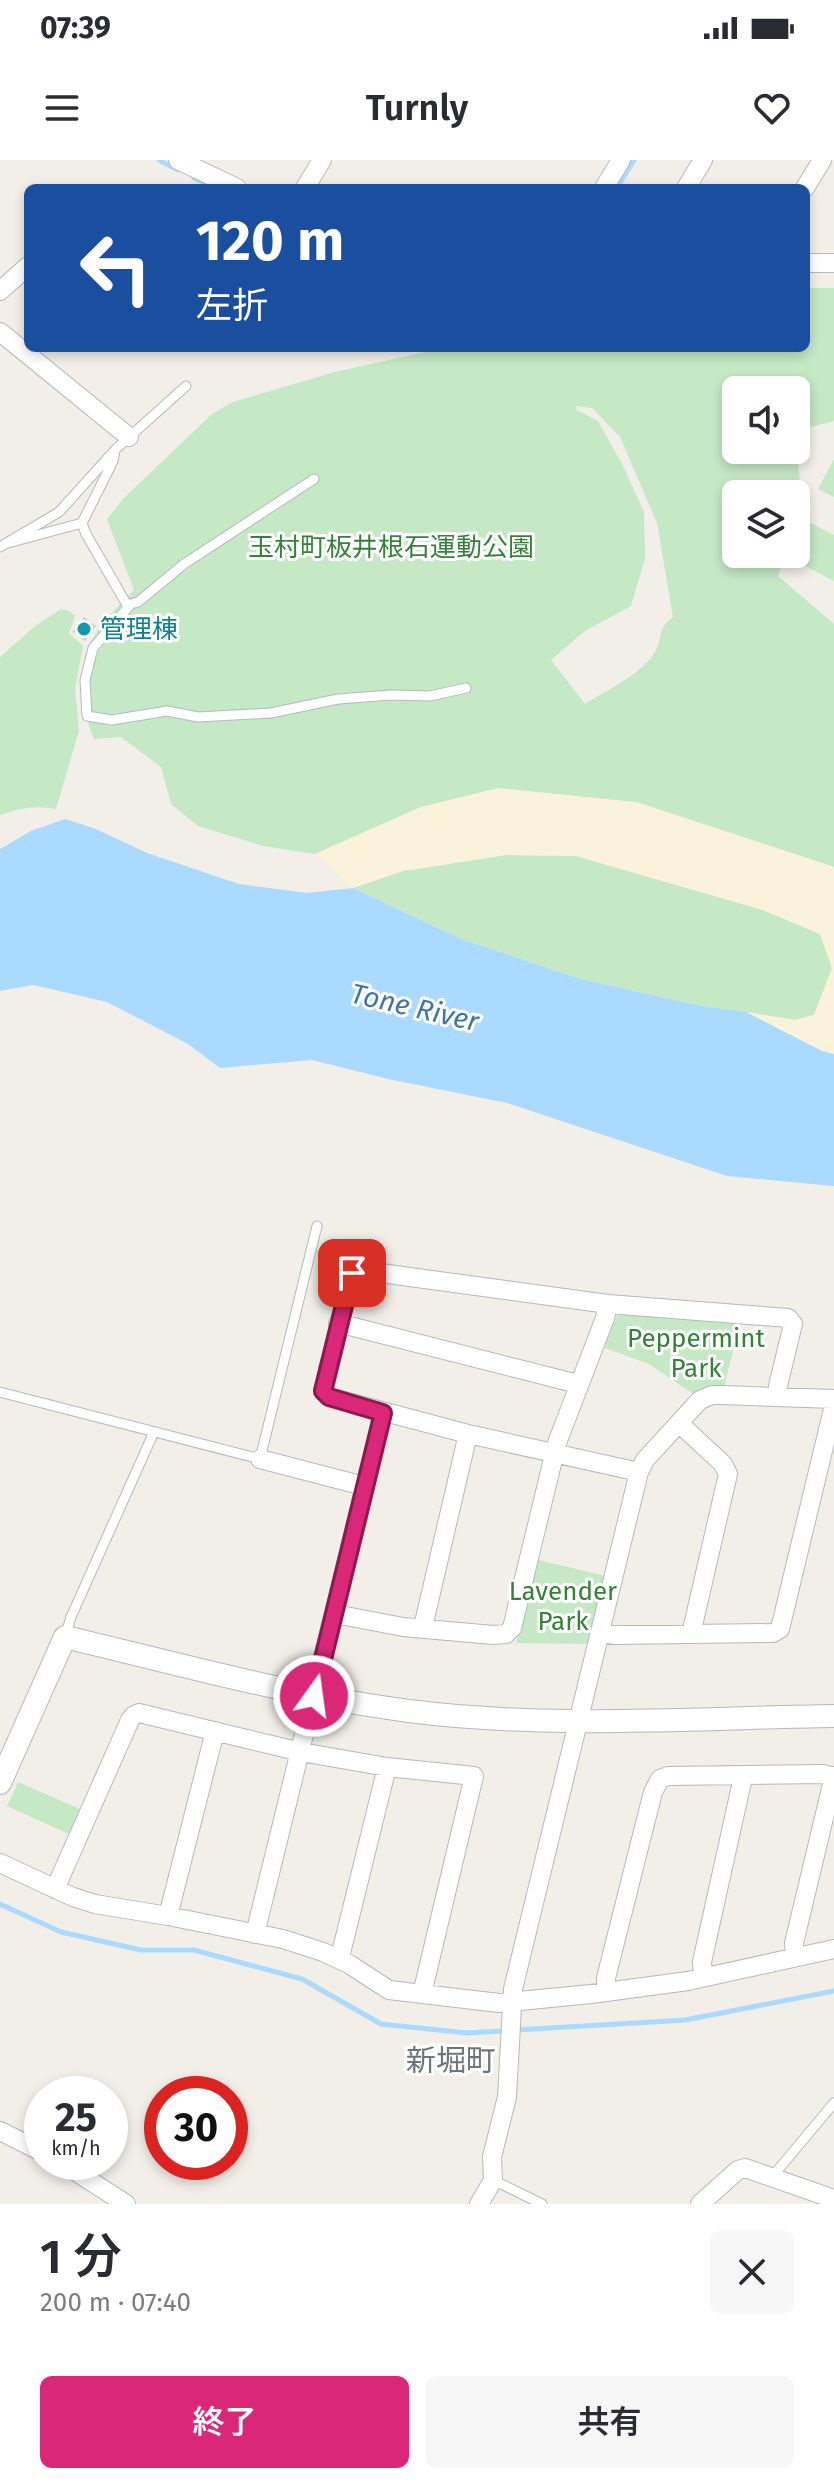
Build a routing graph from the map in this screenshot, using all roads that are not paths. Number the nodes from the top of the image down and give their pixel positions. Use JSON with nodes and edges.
{"nodes":[{"id":1,"x":178,"y":160,"type":"edge"},
{"id":2,"x":322,"y":160,"type":"edge"},
{"id":3,"x":621,"y":160,"type":"edge"},
{"id":4,"x":703,"y":160,"type":"edge"},
{"id":5,"x":822,"y":160,"type":"edge"},
{"id":6,"x":229,"y":184,"type":"edge"},
{"id":7,"x":307,"y":184,"type":"edge"},
{"id":8,"x":606,"y":184,"type":"edge"},
{"id":9,"x":688,"y":184,"type":"edge"},
{"id":10,"x":807,"y":184,"type":"edge"},
{"id":11,"x":810,"y":263,"type":"edge"},
{"id":12,"x":834,"y":263,"type":"edge"},
{"id":13,"x":24,"y":270,"type":"edge"},
{"id":14,"x":0,"y":291,"type":"edge"},
{"id":15,"x":0,"y":332,"type":"edge"},
{"id":16,"x":186,"y":386,"type":"dead end"},
{"id":17,"x":122,"y":443,"type":"junction"},
{"id":18,"x":314,"y":479,"type":"dead end"},
{"id":19,"x":82,"y":523,"type":"junction"},
{"id":20,"x":4,"y":545,"type":"edge"},
{"id":21,"x":130,"y":605,"type":"junction"},
{"id":22,"x":466,"y":688,"type":"dead end"},
{"id":23,"x":317,"y":1226,"type":"dead end"},
{"id":24,"x":608,"y":1304,"type":"junction"},
{"id":25,"x":338,"y":1323,"type":"junction"},
{"id":26,"x":578,"y":1384,"type":"junction"},
{"id":27,"x":0,"y":1392,"type":"edge"},
{"id":28,"x":778,"y":1397,"type":"junction"},
{"id":29,"x":834,"y":1399,"type":"edge"},
{"id":30,"x":834,"y":1405,"type":"edge"},
{"id":31,"x":383,"y":1413,"type":"junction"},
{"id":32,"x":680,"y":1424,"type":"junction"},
{"id":33,"x":154,"y":1432,"type":"junction"},
{"id":34,"x":468,"y":1434,"type":"junction"},
{"id":35,"x":554,"y":1454,"type":"junction"},
{"id":36,"x":260,"y":1459,"type":"junction"},
{"id":37,"x":639,"y":1472,"type":"junction"},
{"id":38,"x":364,"y":1486,"type":"junction"},
{"id":39,"x":335,"y":1614,"type":"junction"},
{"id":40,"x":423,"y":1627,"type":"junction"},
{"id":41,"x":600,"y":1633,"type":"junction"},
{"id":42,"x":691,"y":1634,"type":"junction"},
{"id":43,"x":65,"y":1637,"type":"junction"},
{"id":44,"x":314,"y":1696,"type":"junction"},
{"id":45,"x":834,"y":1716,"type":"edge"},
{"id":46,"x":578,"y":1721,"type":"junction"},
{"id":47,"x":215,"y":1731,"type":"junction"},
{"id":48,"x":301,"y":1752,"type":"junction"},
{"id":49,"x":387,"y":1767,"type":"junction"},
{"id":50,"x":743,"y":1777,"type":"junction"},
{"id":51,"x":834,"y":1777,"type":"edge"},
{"id":52,"x":0,"y":1783,"type":"edge"},
{"id":53,"x":0,"y":1863,"type":"edge"},
{"id":54,"x":55,"y":1889,"type":"junction"},
{"id":55,"x":168,"y":1916,"type":"junction"},
{"id":56,"x":255,"y":1934,"type":"junction"},
{"id":57,"x":834,"y":1949,"type":"edge"},
{"id":58,"x":795,"y":1956,"type":"junction"},
{"id":59,"x":338,"y":1958,"type":"junction"},
{"id":60,"x":703,"y":1977,"type":"junction"},
{"id":61,"x":606,"y":1992,"type":"junction"},
{"id":62,"x":422,"y":1994,"type":"junction"},
{"id":63,"x":511,"y":2010,"type":"junction"},
{"id":64,"x":834,"y":2103,"type":"edge"},
{"id":65,"x":0,"y":2131,"type":"edge"},
{"id":66,"x":24,"y":2143,"type":"edge"},
{"id":67,"x":772,"y":2178,"type":"junction"},
{"id":68,"x":89,"y":2180,"type":"edge"},
{"id":69,"x":493,"y":2180,"type":"junction"},
{"id":70,"x":834,"y":2199,"type":"edge"},
{"id":71,"x":126,"y":2204,"type":"edge"},
{"id":72,"x":479,"y":2204,"type":"edge"},
{"id":73,"x":542,"y":2204,"type":"edge"},
{"id":74,"x":700,"y":2204,"type":"edge"}],
"edges":[{"from":1,"to":6,"type":"street"},
{"from":2,"to":7,"type":"street"},
{"from":3,"to":8,"type":"street"},
{"from":4,"to":9,"type":"street"},
{"from":5,"to":10,"type":"street"},
{"from":11,"to":12,"type":"street"},
{"from":13,"to":14,"type":"street"},
{"from":15,"to":17,"type":"street"},
{"from":16,"to":17,"type":"lane"},
{"from":17,"to":19,"type":"lane"},
{"from":17,"to":20,"type":"lane"},
{"from":18,"to":21,"type":"lane"},
{"from":19,"to":20,"type":"lane"},
{"from":19,"to":21,"type":"lane"},
{"from":21,"to":22,"type":"lane"},
{"from":23,"to":36,"type":"lane"},
{"from":24,"to":25,"type":"street"},
{"from":24,"to":26,"type":"street"},
{"from":24,"to":28,"type":"street"},
{"from":25,"to":26,"type":"street"},
{"from":25,"to":31,"type":"street"},
{"from":26,"to":35,"type":"street"},
{"from":27,"to":33,"type":"lane"},
{"from":28,"to":29,"type":"street"},
{"from":28,"to":32,"type":"street"},
{"from":30,"to":42,"type":"street"},
{"from":31,"to":34,"type":"street"},
{"from":31,"to":38,"type":"street"},
{"from":32,"to":37,"type":"street"},
{"from":32,"to":42,"type":"street"},
{"from":33,"to":36,"type":"lane"},
{"from":33,"to":43,"type":"lane"},
{"from":34,"to":35,"type":"street"},
{"from":34,"to":40,"type":"street"},
{"from":35,"to":37,"type":"street"},
{"from":35,"to":40,"type":"street"},
{"from":36,"to":38,"type":"street"},
{"from":37,"to":41,"type":"street"},
{"from":38,"to":39,"type":"street"},
{"from":39,"to":40,"type":"street"},
{"from":39,"to":44,"type":"street"},
{"from":41,"to":42,"type":"street"},
{"from":41,"to":46,"type":"street"},
{"from":43,"to":44,"type":"street"},
{"from":43,"to":52,"type":"street"},
{"from":44,"to":46,"type":"street"},
{"from":44,"to":48,"type":"street"},
{"from":45,"to":46,"type":"street"},
{"from":46,"to":63,"type":"street"},
{"from":47,"to":48,"type":"street"},
{"from":47,"to":54,"type":"street"},
{"from":47,"to":55,"type":"street"},
{"from":48,"to":49,"type":"street"},
{"from":48,"to":56,"type":"street"},
{"from":49,"to":59,"type":"street"},
{"from":49,"to":62,"type":"street"},
{"from":50,"to":51,"type":"street"},
{"from":50,"to":60,"type":"street"},
{"from":50,"to":61,"type":"street"},
{"from":51,"to":58,"type":"street"},
{"from":53,"to":54,"type":"street"},
{"from":54,"to":55,"type":"street"},
{"from":55,"to":56,"type":"street"},
{"from":56,"to":59,"type":"street"},
{"from":57,"to":58,"type":"street"},
{"from":58,"to":60,"type":"street"},
{"from":59,"to":62,"type":"street"},
{"from":60,"to":61,"type":"street"},
{"from":61,"to":63,"type":"street"},
{"from":62,"to":63,"type":"street"},
{"from":63,"to":69,"type":"street"},
{"from":64,"to":67,"type":"lane"},
{"from":65,"to":66,"type":"street"},
{"from":67,"to":70,"type":"street"},
{"from":67,"to":74,"type":"street"},
{"from":68,"to":71,"type":"street"},
{"from":69,"to":72,"type":"street"},
{"from":69,"to":73,"type":"lane"}]}
